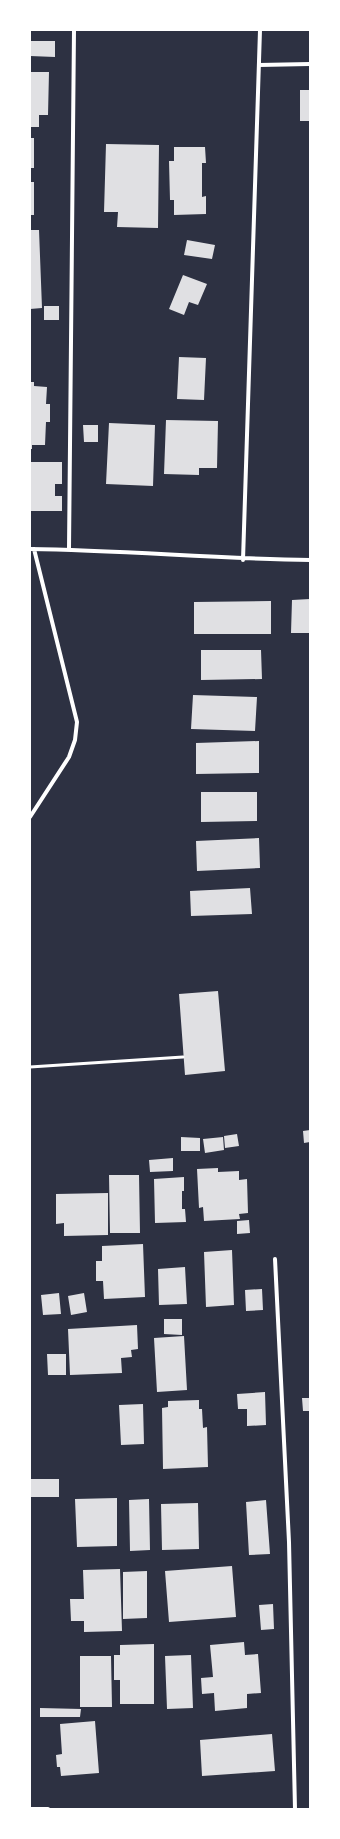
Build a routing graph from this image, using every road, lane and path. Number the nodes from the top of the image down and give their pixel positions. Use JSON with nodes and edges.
{"nodes":[{"id":1,"x":74,"y":30,"type":"edge"},
{"id":2,"x":260,"y":30,"type":"edge"},
{"id":3,"x":310,"y":64,"type":"edge"},
{"id":4,"x":259,"y":65,"type":"junction"},
{"id":5,"x":32,"y":549,"type":"edge"},
{"id":6,"x":69,"y":550,"type":"junction"},
{"id":7,"x":243,"y":560,"type":"junction"},
{"id":8,"x":310,"y":560,"type":"edge"},
{"id":9,"x":30,"y":817,"type":"edge"},
{"id":10,"x":183,"y":1056,"type":"dead end"},
{"id":11,"x":30,"y":1067,"type":"edge"},
{"id":12,"x":275,"y":1259,"type":"dead end"},
{"id":13,"x":30,"y":1809,"type":"edge"},
{"id":14,"x":48,"y":1809,"type":"edge"},
{"id":15,"x":295,"y":1809,"type":"edge"}],
"edges":[{"from":1,"to":6,"type":"street"},
{"from":2,"to":4,"type":"street"},
{"from":3,"to":4,"type":"street"},
{"from":4,"to":7,"type":"street"},
{"from":5,"to":6,"type":"street"},
{"from":5,"to":9,"type":"street"},
{"from":6,"to":7,"type":"street"},
{"from":7,"to":8,"type":"street"},
{"from":10,"to":11,"type":"lane"},
{"from":12,"to":15,"type":"street"},
{"from":13,"to":14,"type":"street"}]}
